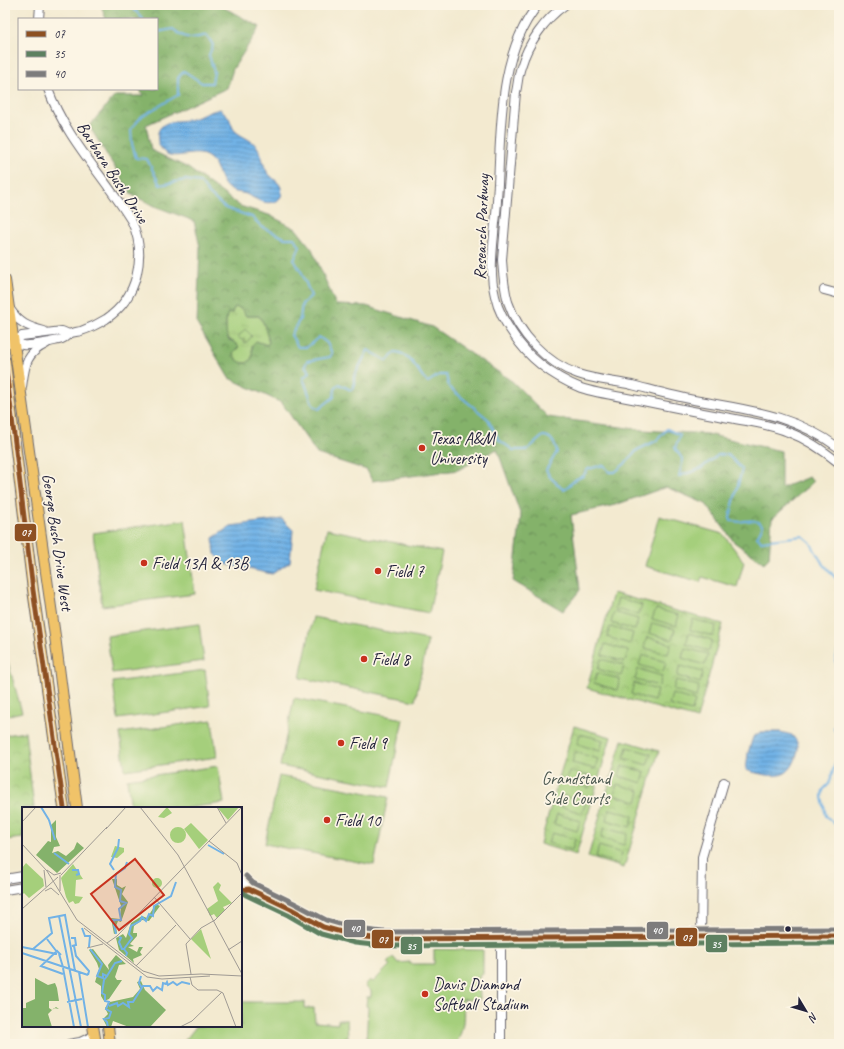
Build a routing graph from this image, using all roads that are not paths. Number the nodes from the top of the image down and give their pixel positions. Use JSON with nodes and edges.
{"nodes":[{"id":1,"x":40,"y":5,"type":"edge"},
{"id":2,"x":538,"y":5,"type":"edge"},
{"id":3,"x":565,"y":5,"type":"edge"},
{"id":4,"x":39,"y":18,"type":"edge"},
{"id":5,"x":48,"y":90,"type":"edge"},
{"id":6,"x":496,"y":220,"type":"junction"},
{"id":7,"x":505,"y":222,"type":"junction"},
{"id":8,"x":5,"y":280,"type":"edge"},
{"id":9,"x":824,"y":290,"type":"dead end"},
{"id":10,"x":839,"y":294,"type":"edge"},
{"id":11,"x":9,"y":307,"type":"junction"},
{"id":12,"x":49,"y":332,"type":"junction"},
{"id":13,"x":69,"y":334,"type":"junction"},
{"id":14,"x":9,"y":342,"type":"edge"},
{"id":15,"x":51,"y":342,"type":"junction"},
{"id":16,"x":5,"y":361,"type":"edge"},
{"id":17,"x":21,"y":396,"type":"junction"},
{"id":18,"x":703,"y":402,"type":"junction"},
{"id":19,"x":700,"y":413,"type":"junction"},
{"id":20,"x":812,"y":431,"type":"junction"},
{"id":21,"x":807,"y":440,"type":"junction"},
{"id":22,"x":839,"y":448,"type":"edge"},
{"id":23,"x":839,"y":463,"type":"edge"},
{"id":24,"x":724,"y":782,"type":"dead end"},
{"id":25,"x":64,"y":807,"type":"edge"},
{"id":26,"x":78,"y":807,"type":"edge"},
{"id":27,"x":22,"y":876,"type":"edge"},
{"id":28,"x":5,"y":879,"type":"edge"},
{"id":29,"x":22,"y":887,"type":"edge"},
{"id":30,"x":5,"y":890,"type":"edge"},
{"id":31,"x":245,"y":890,"type":"edge"},
{"id":32,"x":839,"y":936,"type":"edge"},
{"id":33,"x":701,"y":937,"type":"junction"},
{"id":34,"x":501,"y":938,"type":"junction"},
{"id":35,"x":108,"y":1027,"type":"edge"},
{"id":36,"x":95,"y":1035,"type":"edge"},
{"id":37,"x":69,"y":1044,"type":"edge"},
{"id":38,"x":110,"y":1044,"type":"edge"},
{"id":39,"x":501,"y":1044,"type":"edge"}],
"edges":[{"from":1,"to":4,"type":"street"},
{"from":2,"to":6,"type":"street","name":"Research Parkway"},
{"from":3,"to":7,"type":"street","name":"Research Parkway"},
{"from":5,"to":13,"type":"street","name":"Barbara Bush Drive"},
{"from":6,"to":7,"type":"street"},
{"from":6,"to":19,"type":"street","name":"Research Parkway"},
{"from":7,"to":18,"type":"street","name":"Research Parkway"},
{"from":8,"to":11,"type":"main road","name":"George Bush Drive West"},
{"from":9,"to":10,"type":"street"},
{"from":11,"to":12,"type":"street"},
{"from":11,"to":14,"type":"main road","name":"George Bush Drive West"},
{"from":12,"to":13,"type":"street","name":"Barbara Bush Drive"},
{"from":12,"to":14,"type":"street","name":"Barbara Bush Drive"},
{"from":13,"to":15,"type":"street","name":"Barbara Bush Drive"},
{"from":14,"to":15,"type":"street","name":"Barbara Bush Drive"},
{"from":14,"to":17,"type":"main road","name":"George Bush Drive West"},
{"from":15,"to":17,"type":"street"},
{"from":16,"to":25,"type":"main road","name":"George Bush Drive West"},
{"from":17,"to":26,"type":"main road","name":"George Bush Drive West"},
{"from":18,"to":19,"type":"street"},
{"from":18,"to":20,"type":"street","name":"Research Parkway"},
{"from":19,"to":21,"type":"street","name":"Research Parkway"},
{"from":20,"to":21,"type":"street"},
{"from":20,"to":22,"type":"street","name":"Research Parkway"},
{"from":21,"to":23,"type":"street","name":"Research Parkway"},
{"from":24,"to":33,"type":"street"},
{"from":27,"to":28,"type":"street"},
{"from":29,"to":30,"type":"street"},
{"from":31,"to":34,"type":"street"},
{"from":32,"to":33,"type":"street"},
{"from":33,"to":34,"type":"street"},
{"from":34,"to":39,"type":"street"},
{"from":35,"to":38,"type":"main road"},
{"from":36,"to":37,"type":"street"}]}
